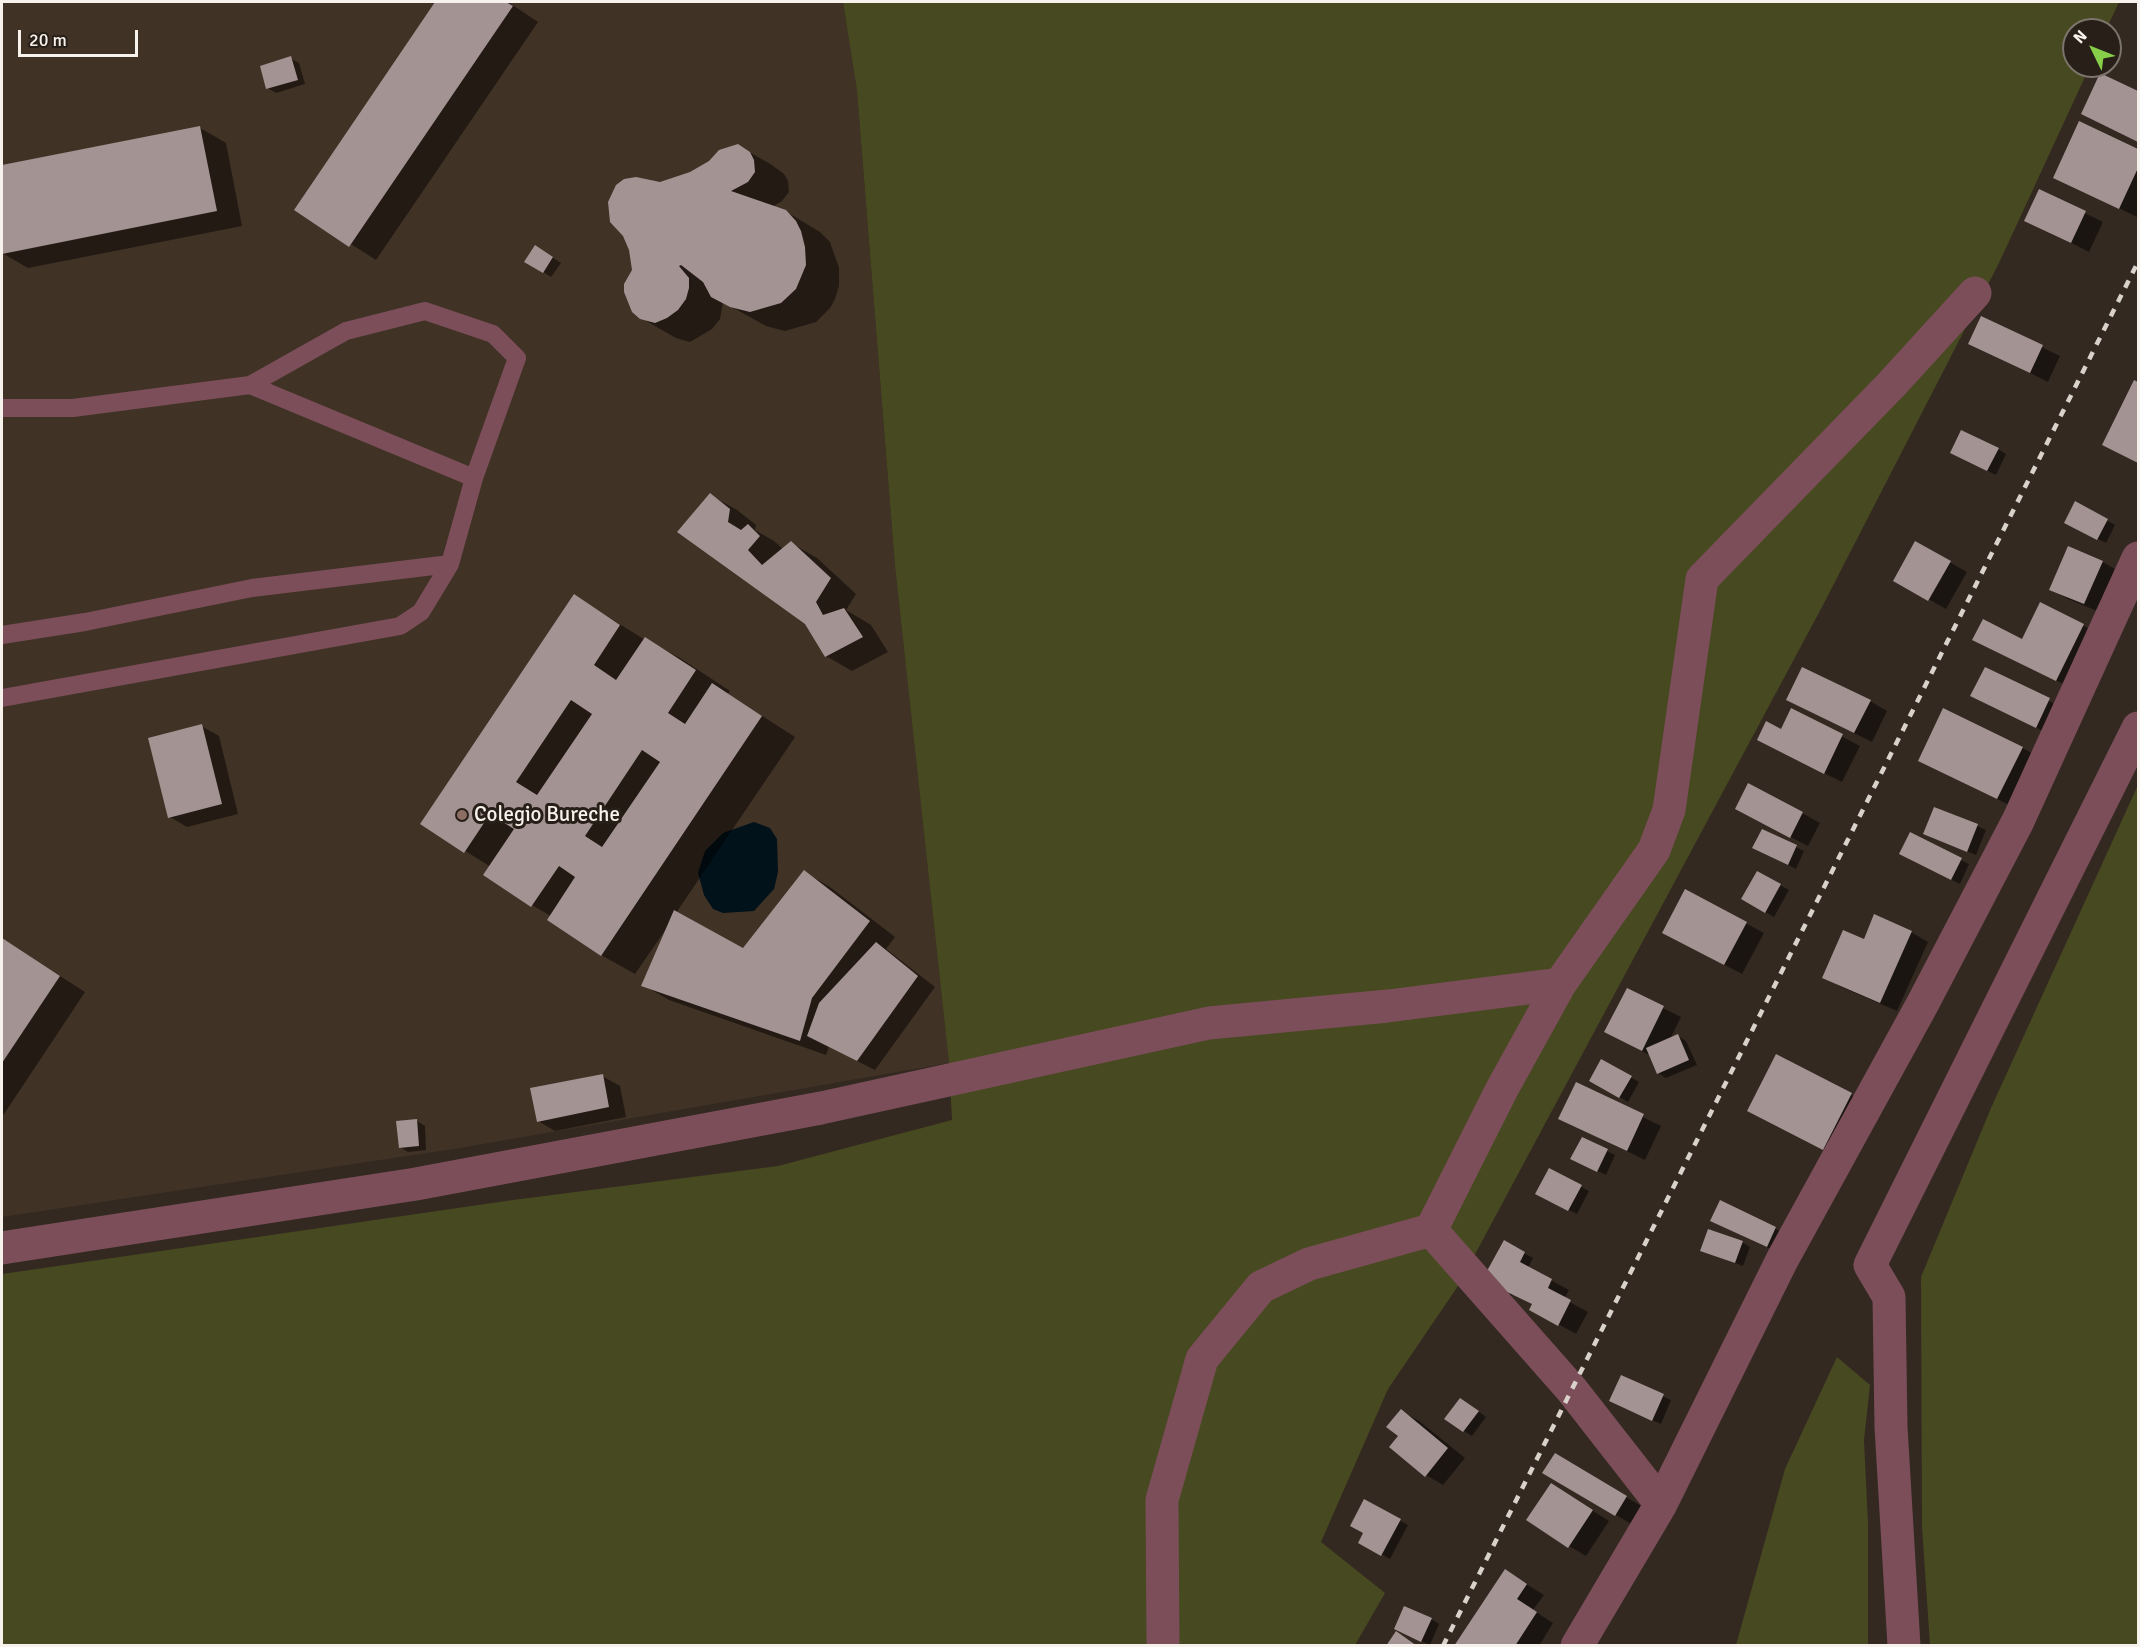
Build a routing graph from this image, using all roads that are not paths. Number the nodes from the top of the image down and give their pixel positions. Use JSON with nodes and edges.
{"nodes":[{"id":1,"x":1975,"y":293,"type":"dead end"},
{"id":2,"x":250,"y":385,"type":"junction"},
{"id":3,"x":2,"y":408,"type":"edge"},
{"id":4,"x":474,"y":478,"type":"junction"},
{"id":5,"x":2139,"y":558,"type":"edge"},
{"id":6,"x":450,"y":564,"type":"junction"},
{"id":7,"x":2,"y":635,"type":"edge"},
{"id":8,"x":2,"y":698,"type":"edge"},
{"id":9,"x":2139,"y":728,"type":"edge"},
{"id":10,"x":1560,"y":984,"type":"junction"},
{"id":11,"x":1431,"y":1230,"type":"junction"},
{"id":12,"x":2,"y":1248,"type":"edge"},
{"id":13,"x":1661,"y":1504,"type":"junction"},
{"id":14,"x":1163,"y":1646,"type":"edge"},
{"id":15,"x":1577,"y":1646,"type":"edge"},
{"id":16,"x":1904,"y":1646,"type":"edge"}],
"edges":[{"from":1,"to":10,"type":"street"},
{"from":2,"to":3,"type":"lane"},
{"from":2,"to":4,"type":"lane"},
{"from":2,"to":4,"type":"lane"},
{"from":4,"to":6,"type":"lane"},
{"from":5,"to":13,"type":"street"},
{"from":6,"to":7,"type":"lane"},
{"from":6,"to":8,"type":"lane"},
{"from":9,"to":16,"type":"street"},
{"from":10,"to":11,"type":"street"},
{"from":10,"to":12,"type":"street"},
{"from":11,"to":13,"type":"street"},
{"from":11,"to":14,"type":"street"},
{"from":13,"to":15,"type":"street"}]}
